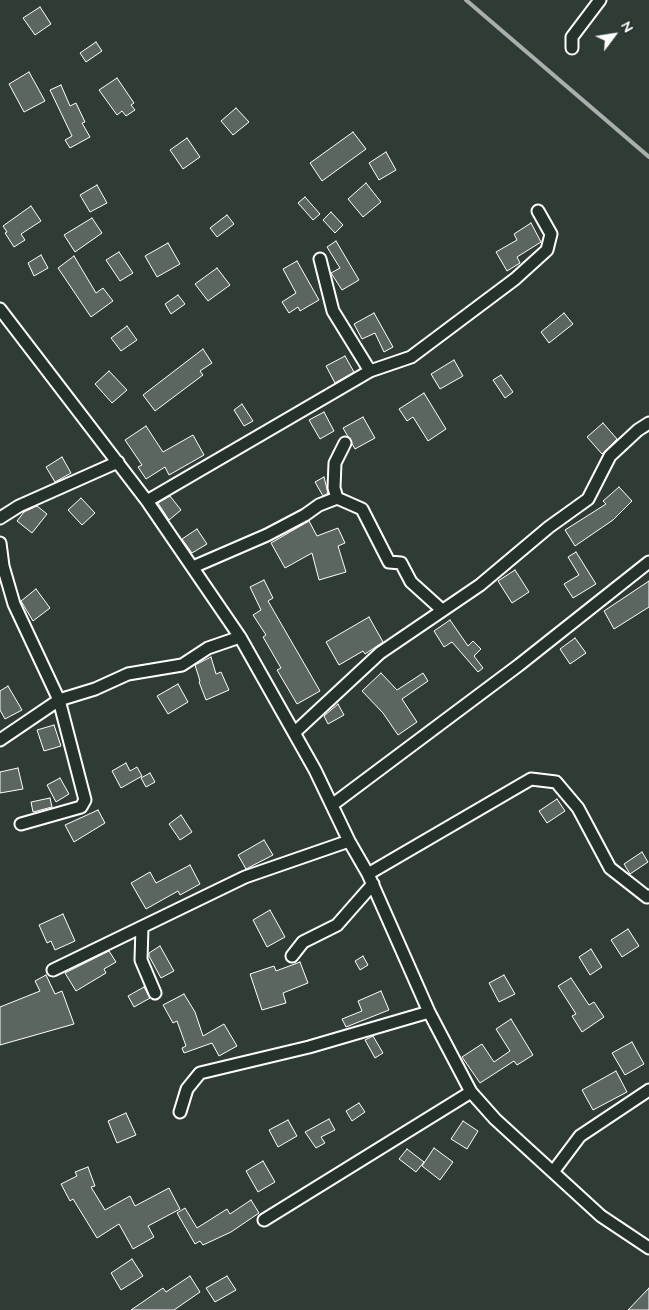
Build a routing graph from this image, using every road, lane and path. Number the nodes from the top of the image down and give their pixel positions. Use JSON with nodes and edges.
{"nodes":[{"id":1,"x":600,"y":0,"type":"edge"},
{"id":2,"x":572,"y":48,"type":"dead end"},
{"id":3,"x":538,"y":211,"type":"dead end"},
{"id":4,"x":320,"y":259,"type":"dead end"},
{"id":5,"x":0,"y":309,"type":"edge"},
{"id":6,"x":370,"y":371,"type":"junction"},
{"id":7,"x":649,"y":423,"type":"edge"},
{"id":8,"x":345,"y":443,"type":"dead end"},
{"id":9,"x":118,"y":462,"type":"junction"},
{"id":10,"x":337,"y":498,"type":"junction"},
{"id":11,"x":147,"y":500,"type":"junction"},
{"id":12,"x":0,"y":518,"type":"edge"},
{"id":13,"x":0,"y":543,"type":"edge"},
{"id":14,"x":649,"y":562,"type":"edge"},
{"id":15,"x":193,"y":568,"type":"junction"},
{"id":16,"x":442,"y":610,"type":"junction"},
{"id":17,"x":240,"y":637,"type":"junction"},
{"id":18,"x":59,"y":700,"type":"junction"},
{"id":19,"x":294,"y":733,"type":"junction"},
{"id":20,"x":0,"y":740,"type":"edge"},
{"id":21,"x":332,"y":805,"type":"junction"},
{"id":22,"x":20,"y":824,"type":"dead end"},
{"id":23,"x":349,"y":841,"type":"junction"},
{"id":24,"x":371,"y":879,"type":"junction"},
{"id":25,"x":649,"y":896,"type":"edge"},
{"id":26,"x":142,"y":927,"type":"junction"},
{"id":27,"x":292,"y":956,"type":"dead end"},
{"id":28,"x":53,"y":970,"type":"dead end"},
{"id":29,"x":155,"y":993,"type":"dead end"},
{"id":30,"x":429,"y":1012,"type":"junction"},
{"id":31,"x":649,"y":1090,"type":"edge"},
{"id":32,"x":471,"y":1092,"type":"junction"},
{"id":33,"x":180,"y":1112,"type":"dead end"},
{"id":34,"x":552,"y":1172,"type":"junction"},
{"id":35,"x":264,"y":1220,"type":"dead end"},
{"id":36,"x":649,"y":1248,"type":"edge"}],
"edges":[{"from":1,"to":2,"type":"street"},
{"from":3,"to":6,"type":"street"},
{"from":4,"to":6,"type":"street"},
{"from":5,"to":9,"type":"street"},
{"from":6,"to":11,"type":"street"},
{"from":7,"to":16,"type":"street"},
{"from":8,"to":10,"type":"street"},
{"from":9,"to":11,"type":"street"},
{"from":9,"to":12,"type":"street"},
{"from":10,"to":15,"type":"street"},
{"from":10,"to":16,"type":"street"},
{"from":11,"to":15,"type":"street"},
{"from":13,"to":18,"type":"street"},
{"from":14,"to":21,"type":"street"},
{"from":15,"to":17,"type":"street"},
{"from":16,"to":19,"type":"street"},
{"from":17,"to":18,"type":"street"},
{"from":17,"to":19,"type":"street"},
{"from":18,"to":20,"type":"street"},
{"from":18,"to":22,"type":"street"},
{"from":19,"to":21,"type":"street"},
{"from":21,"to":23,"type":"street"},
{"from":23,"to":24,"type":"street"},
{"from":23,"to":26,"type":"street"},
{"from":24,"to":25,"type":"street"},
{"from":24,"to":27,"type":"street"},
{"from":24,"to":30,"type":"street"},
{"from":26,"to":28,"type":"street"},
{"from":26,"to":29,"type":"street"},
{"from":30,"to":32,"type":"street"},
{"from":30,"to":33,"type":"street"},
{"from":31,"to":34,"type":"street"},
{"from":32,"to":34,"type":"street"},
{"from":32,"to":35,"type":"street"},
{"from":34,"to":36,"type":"street"}]}
